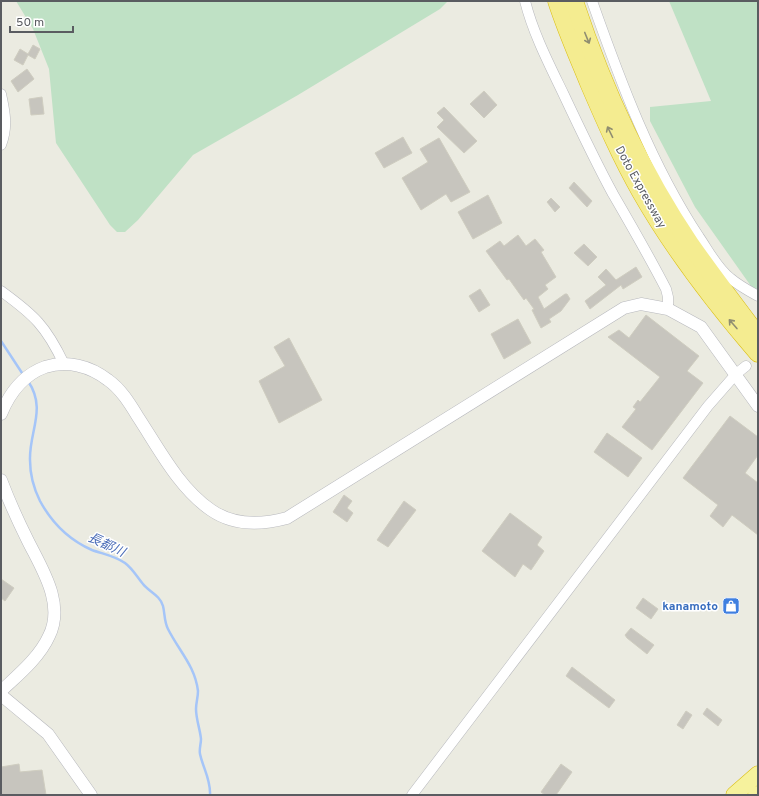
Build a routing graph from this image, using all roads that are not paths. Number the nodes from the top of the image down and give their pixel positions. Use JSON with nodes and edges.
{"nodes":[{"id":1,"x":525,"y":1,"type":"edge"},
{"id":2,"x":557,"y":1,"type":"edge"},
{"id":3,"x":574,"y":1,"type":"edge"},
{"id":4,"x":592,"y":1,"type":"edge"},
{"id":5,"x":1,"y":94,"type":"edge"},
{"id":6,"x":1,"y":145,"type":"edge"},
{"id":7,"x":1,"y":291,"type":"edge"},
{"id":8,"x":758,"y":296,"type":"edge"},
{"id":9,"x":668,"y":309,"type":"junction"},
{"id":10,"x":758,"y":336,"type":"edge"},
{"id":11,"x":758,"y":353,"type":"edge"},
{"id":12,"x":64,"y":364,"type":"junction"},
{"id":13,"x":746,"y":366,"type":"dead end"},
{"id":14,"x":736,"y":374,"type":"junction"},
{"id":15,"x":758,"y":406,"type":"edge"},
{"id":16,"x":1,"y":414,"type":"edge"},
{"id":17,"x":1,"y":480,"type":"edge"},
{"id":18,"x":1,"y":691,"type":"edge"},
{"id":19,"x":1,"y":695,"type":"edge"},
{"id":20,"x":758,"y":774,"type":"edge"},
{"id":21,"x":91,"y":795,"type":"edge"},
{"id":22,"x":412,"y":795,"type":"edge"},
{"id":23,"x":734,"y":795,"type":"edge"}],
"edges":[{"from":1,"to":9,"type":"street"},
{"from":11,"to":2,"type":"highway","name":"Doto Expressway","one_way":true},
{"from":3,"to":10,"type":"highway","name":"Doto Expressway","one_way":true},
{"from":4,"to":8,"type":"street"},
{"from":5,"to":6,"type":"street"},
{"from":7,"to":12,"type":"street"},
{"from":9,"to":12,"type":"street"},
{"from":9,"to":14,"type":"street"},
{"from":12,"to":16,"type":"street"},
{"from":13,"to":14,"type":"street"},
{"from":14,"to":15,"type":"street"},
{"from":14,"to":22,"type":"street"},
{"from":17,"to":18,"type":"street"},
{"from":19,"to":21,"type":"street"},
{"from":20,"to":23,"type":"highway"}]}
